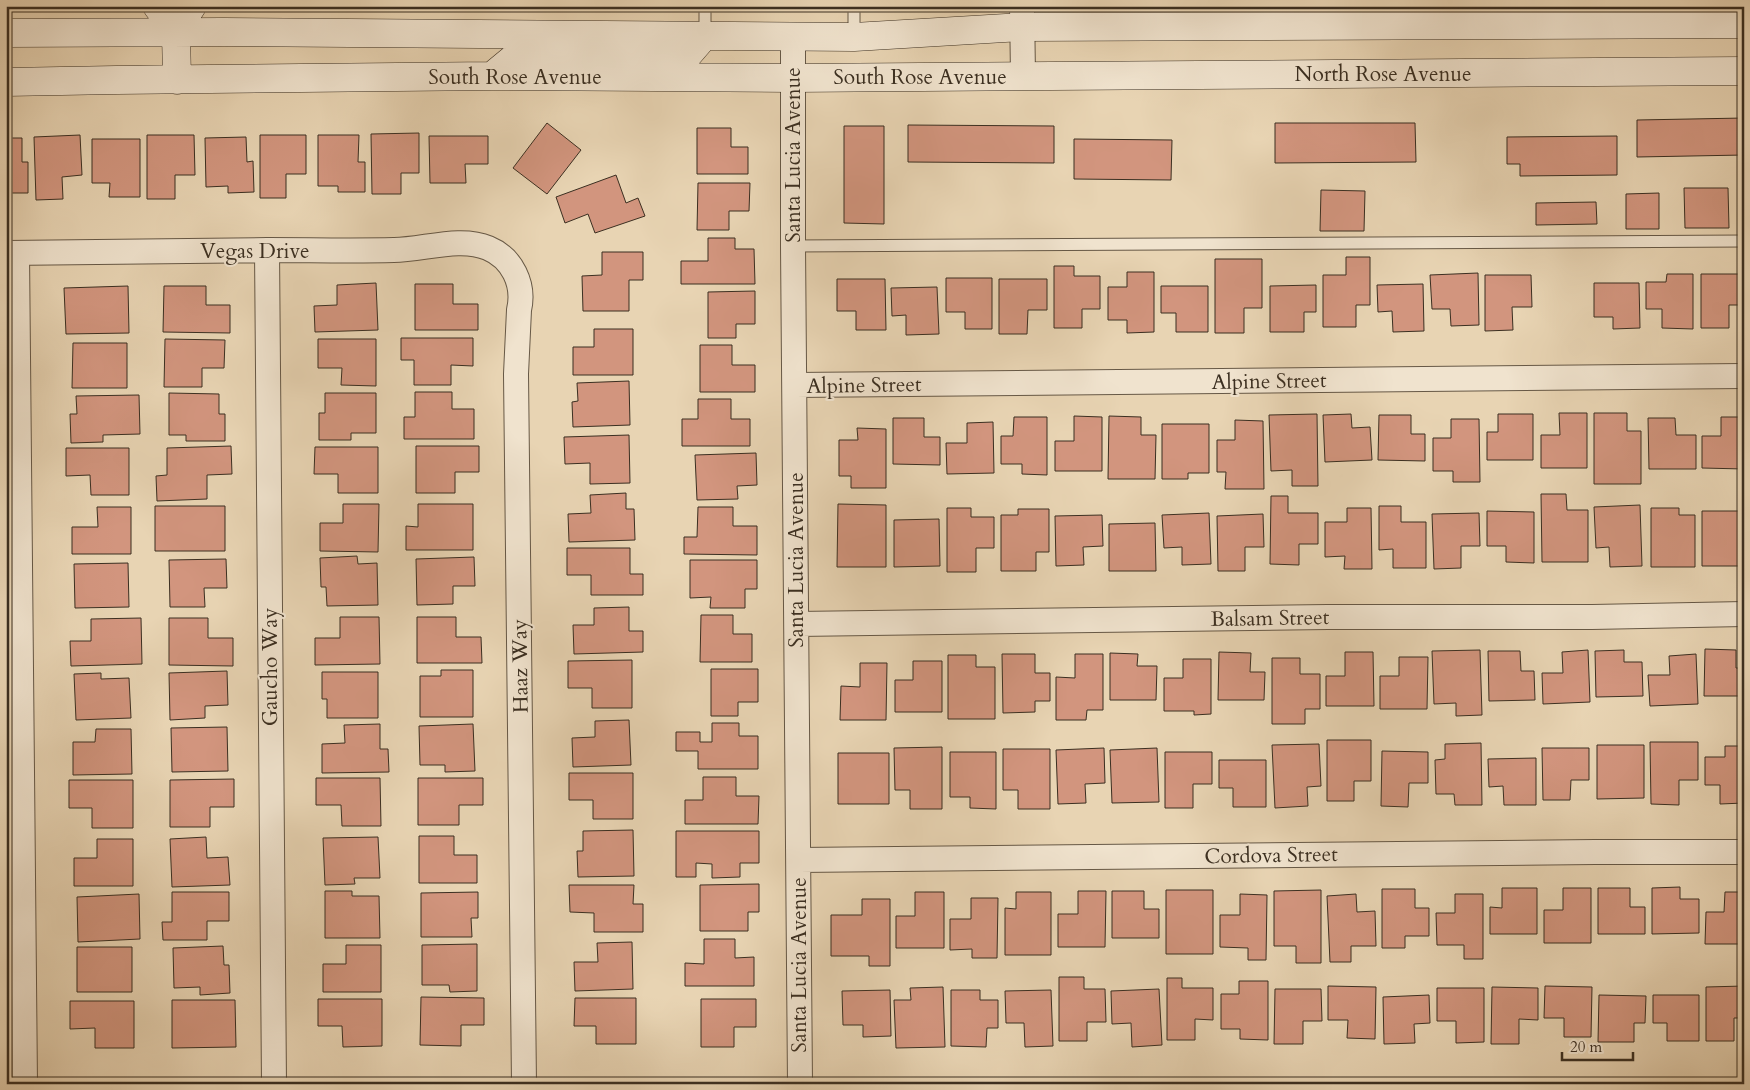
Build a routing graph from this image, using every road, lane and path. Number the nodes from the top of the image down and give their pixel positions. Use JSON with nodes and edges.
{"nodes":[{"id":1,"x":157,"y":6,"type":"edge"},
{"id":2,"x":192,"y":6,"type":"edge"},
{"id":3,"x":705,"y":6,"type":"edge"},
{"id":4,"x":854,"y":6,"type":"edge"},
{"id":5,"x":1022,"y":17,"type":"edge"},
{"id":6,"x":1744,"y":24,"type":"edge"},
{"id":7,"x":176,"y":32,"type":"junction"},
{"id":8,"x":6,"y":33,"type":"edge"},
{"id":9,"x":705,"y":35,"type":"junction"},
{"id":10,"x":793,"y":36,"type":"junction"},
{"id":11,"x":854,"y":37,"type":"junction"},
{"id":12,"x":1744,"y":71,"type":"edge"},
{"id":13,"x":492,"y":76,"type":"junction"},
{"id":14,"x":1023,"y":76,"type":"junction"},
{"id":15,"x":792,"y":78,"type":"junction"},
{"id":16,"x":177,"y":80,"type":"junction"},
{"id":17,"x":6,"y":82,"type":"edge"},
{"id":18,"x":1744,"y":241,"type":"edge"},
{"id":19,"x":793,"y":246,"type":"junction"},
{"id":20,"x":267,"y":250,"type":"junction"},
{"id":21,"x":12,"y":253,"type":"edge"},
{"id":22,"x":501,"y":255,"type":"joint"},
{"id":23,"x":1744,"y":376,"type":"edge"},
{"id":24,"x":795,"y":385,"type":"junction"},
{"id":25,"x":1744,"y":614,"type":"edge"},
{"id":26,"x":797,"y":624,"type":"junction"},
{"id":27,"x":1744,"y":852,"type":"edge"},
{"id":28,"x":798,"y":860,"type":"junction"},
{"id":29,"x":24,"y":1084,"type":"edge"},
{"id":30,"x":274,"y":1084,"type":"edge"},
{"id":31,"x":524,"y":1084,"type":"edge"},
{"id":32,"x":800,"y":1084,"type":"edge"}],
"edges":[{"from":1,"to":7,"type":"main road"},
{"from":2,"to":7,"type":"main road"},
{"from":3,"to":9,"type":"lane"},
{"from":4,"to":11,"type":"lane"},
{"from":5,"to":6,"type":"main road"},
{"from":5,"to":11,"type":"main road","name":"South Rose Avenue"},
{"from":5,"to":14,"type":"street"},
{"from":7,"to":8,"type":"main road","name":"South Rose Avenue"},
{"from":7,"to":9,"type":"main road","name":"South Rose Avenue"},
{"from":7,"to":16,"type":"main road"},
{"from":9,"to":10,"type":"main road","name":"South Rose Avenue"},
{"from":9,"to":13,"type":"main road"},
{"from":10,"to":11,"type":"main road","name":"South Rose Avenue"},
{"from":10,"to":15,"type":"street","name":"Santa Lucia Avenue"},
{"from":12,"to":14,"type":"main road","name":"North Rose Avenue"},
{"from":13,"to":15,"type":"main road","name":"South Rose Avenue"},
{"from":13,"to":16,"type":"main road","name":"South Rose Avenue"},
{"from":14,"to":15,"type":"main road","name":"South Rose Avenue"},
{"from":15,"to":19,"type":"street","name":"Santa Lucia Avenue"},
{"from":16,"to":17,"type":"main road","name":"South Rose Avenue"},
{"from":18,"to":19,"type":"lane"},
{"from":19,"to":24,"type":"street","name":"Santa Lucia Avenue"},
{"from":20,"to":21,"type":"street","name":"Vegas Drive"},
{"from":20,"to":22,"type":"street","name":"Vegas Drive"},
{"from":20,"to":30,"type":"street","name":"Gaucho Way"},
{"from":21,"to":29,"type":"street"},
{"from":22,"to":31,"type":"street","name":"Haaz Way"},
{"from":23,"to":24,"type":"street","name":"Alpine Street"},
{"from":24,"to":26,"type":"street","name":"Santa Lucia Avenue"},
{"from":25,"to":26,"type":"street","name":"Balsam Street"},
{"from":26,"to":28,"type":"street","name":"Santa Lucia Avenue"},
{"from":27,"to":28,"type":"street","name":"Cordova Street"},
{"from":28,"to":32,"type":"street","name":"Santa Lucia Avenue"}]}
